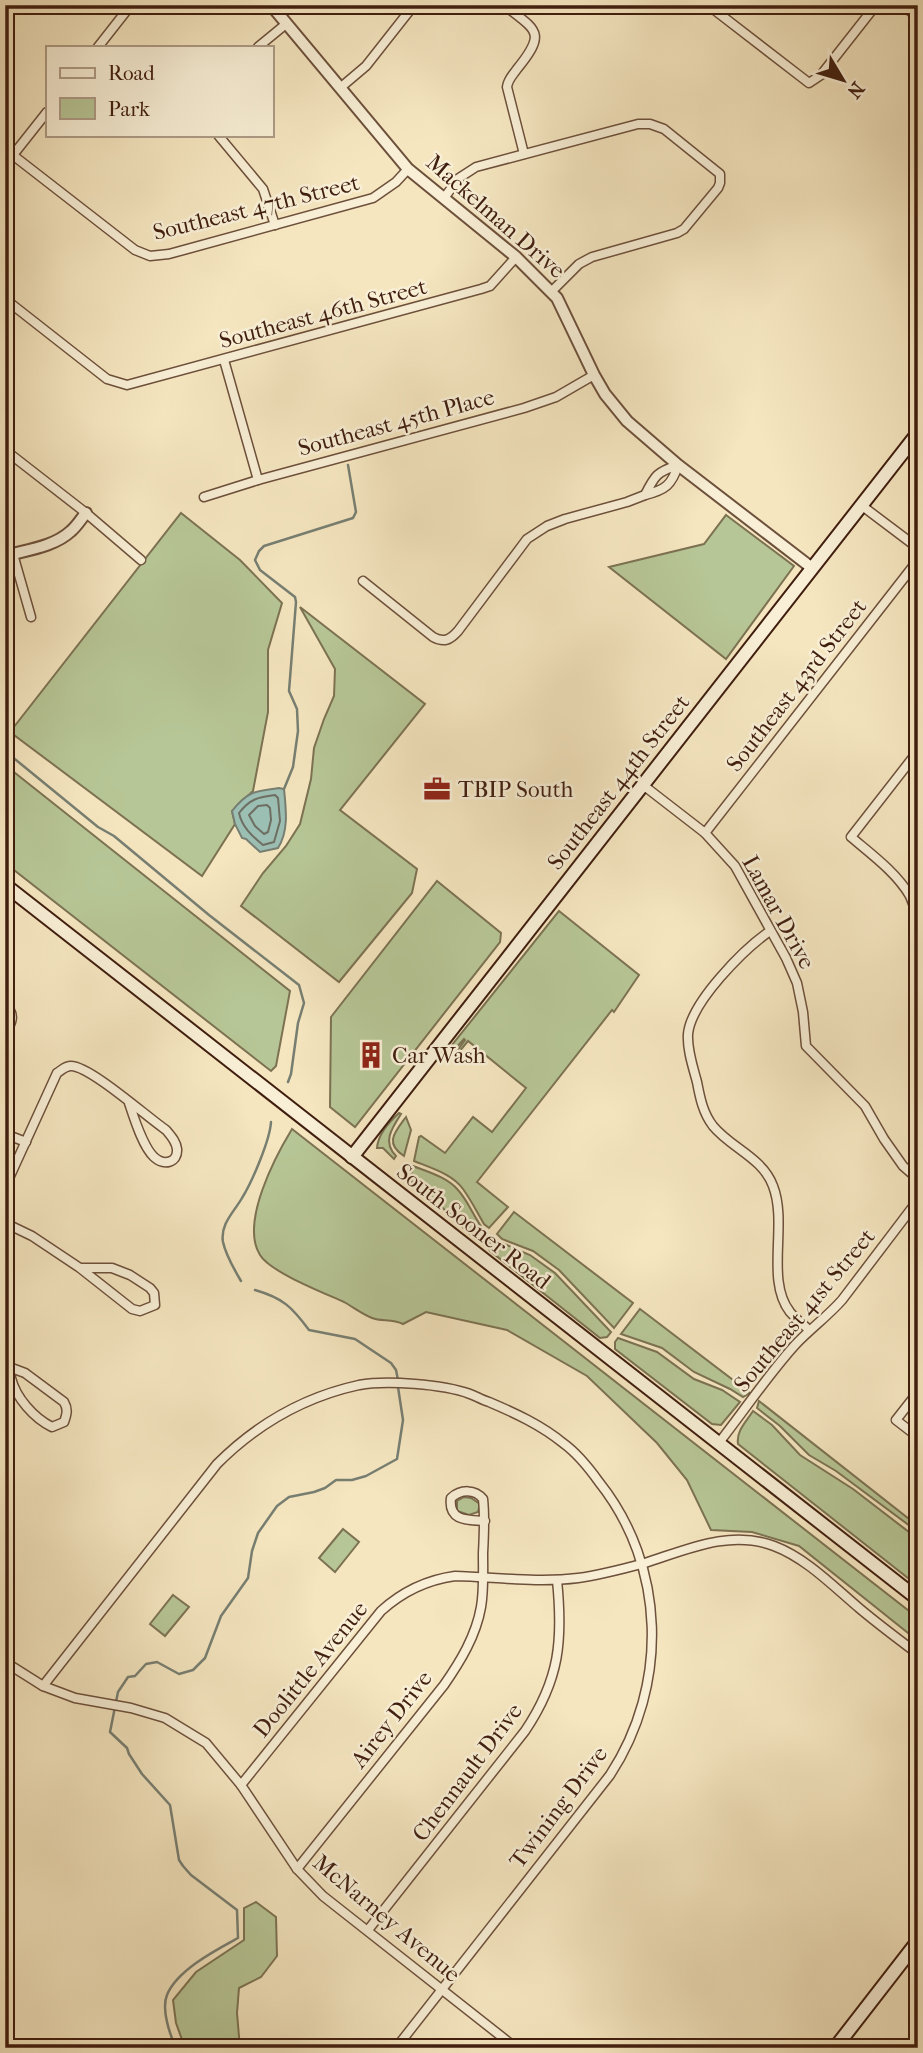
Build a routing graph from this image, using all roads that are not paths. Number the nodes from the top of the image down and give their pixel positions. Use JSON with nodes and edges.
{"nodes":[{"id":1,"x":131,"y":5,"type":"edge"},
{"id":2,"x":271,"y":5,"type":"edge"},
{"id":3,"x":414,"y":5,"type":"edge"},
{"id":4,"x":504,"y":5,"type":"edge"},
{"id":5,"x":708,"y":5,"type":"edge"},
{"id":6,"x":876,"y":5,"type":"edge"},
{"id":7,"x":902,"y":5,"type":"edge"},
{"id":8,"x":918,"y":17,"type":"edge"},
{"id":9,"x":286,"y":24,"type":"junction"},
{"id":10,"x":99,"y":46,"type":"edge"},
{"id":11,"x":259,"y":46,"type":"edge"},
{"id":12,"x":340,"y":88,"type":"junction"},
{"id":13,"x":46,"y":113,"type":"edge"},
{"id":14,"x":219,"y":136,"type":"edge"},
{"id":15,"x":5,"y":149,"type":"edge"},
{"id":16,"x":524,"y":153,"type":"junction"},
{"id":17,"x":13,"y":155,"type":"junction"},
{"id":18,"x":408,"y":169,"type":"junction"},
{"id":19,"x":444,"y":198,"type":"junction"},
{"id":20,"x":275,"y":225,"type":"junction"},
{"id":21,"x":516,"y":257,"type":"junction"},
{"id":22,"x":552,"y":290,"type":"junction"},
{"id":23,"x":5,"y":299,"type":"edge"},
{"id":24,"x":224,"y":360,"type":"junction"},
{"id":25,"x":594,"y":375,"type":"junction"},
{"id":26,"x":918,"y":433,"type":"edge"},
{"id":27,"x":5,"y":450,"type":"edge"},
{"id":28,"x":678,"y":465,"type":"junction"},
{"id":29,"x":656,"y":477,"type":"junction"},
{"id":30,"x":258,"y":480,"type":"junction"},
{"id":31,"x":667,"y":486,"type":"junction"},
{"id":32,"x":645,"y":495,"type":"junction"},
{"id":33,"x":204,"y":497,"type":"dead end"},
{"id":34,"x":861,"y":505,"type":"junction"},
{"id":35,"x":86,"y":513,"type":"junction"},
{"id":36,"x":918,"y":548,"type":"edge"},
{"id":37,"x":9,"y":555,"type":"edge"},
{"id":38,"x":141,"y":560,"type":"dead end"},
{"id":39,"x":918,"y":560,"type":"edge"},
{"id":40,"x":812,"y":568,"type":"junction"},
{"id":41,"x":363,"y":582,"type":"dead end"},
{"id":42,"x":31,"y":617,"type":"dead end"},
{"id":43,"x":918,"y":751,"type":"edge"},
{"id":44,"x":643,"y":785,"type":"junction"},
{"id":45,"x":705,"y":833,"type":"junction"},
{"id":46,"x":5,"y":885,"type":"edge"},
{"id":47,"x":918,"y":917,"type":"edge"},
{"id":48,"x":770,"y":931,"type":"junction"},
{"id":49,"x":5,"y":1006,"type":"edge"},
{"id":50,"x":5,"y":1033,"type":"edge"},
{"id":51,"x":129,"y":1102,"type":"junction"},
{"id":52,"x":5,"y":1134,"type":"edge"},
{"id":53,"x":26,"y":1142,"type":"junction"},
{"id":54,"x":352,"y":1157,"type":"junction"},
{"id":55,"x":918,"y":1180,"type":"edge"},
{"id":56,"x":5,"y":1187,"type":"edge"},
{"id":57,"x":918,"y":1200,"type":"edge"},
{"id":58,"x":5,"y":1223,"type":"edge"},
{"id":59,"x":80,"y":1268,"type":"junction"},
{"id":60,"x":809,"y":1330,"type":"junction"},
{"id":61,"x":7,"y":1364,"type":"edge"},
{"id":62,"x":918,"y":1392,"type":"edge"},
{"id":63,"x":918,"y":1437,"type":"edge"},
{"id":64,"x":718,"y":1444,"type":"junction"},
{"id":65,"x":485,"y":1521,"type":"junction"},
{"id":66,"x":641,"y":1564,"type":"junction"},
{"id":67,"x":482,"y":1577,"type":"junction"},
{"id":68,"x":557,"y":1580,"type":"junction"},
{"id":69,"x":918,"y":1599,"type":"edge"},
{"id":70,"x":918,"y":1654,"type":"edge"},
{"id":71,"x":5,"y":1662,"type":"edge"},
{"id":72,"x":43,"y":1686,"type":"junction"},
{"id":73,"x":241,"y":1785,"type":"junction"},
{"id":74,"x":297,"y":1869,"type":"junction"},
{"id":75,"x":369,"y":1930,"type":"junction"},
{"id":76,"x":918,"y":1941,"type":"edge"},
{"id":77,"x":442,"y":1988,"type":"junction"},
{"id":78,"x":396,"y":2048,"type":"edge"},
{"id":79,"x":516,"y":2048,"type":"edge"},
{"id":80,"x":835,"y":2048,"type":"edge"}],
"edges":[{"from":1,"to":10,"type":"street"},
{"from":2,"to":9,"type":"street","name":"Mackelman Drive"},
{"from":3,"to":12,"type":"street"},
{"from":4,"to":16,"type":"street"},
{"from":5,"to":6,"type":"street"},
{"from":7,"to":8,"type":"street"},
{"from":9,"to":11,"type":"street"},
{"from":9,"to":12,"type":"street","name":"Mackelman Drive"},
{"from":12,"to":18,"type":"street","name":"Mackelman Drive"},
{"from":13,"to":17,"type":"street"},
{"from":14,"to":20,"type":"street"},
{"from":15,"to":17,"type":"street"},
{"from":16,"to":19,"type":"street"},
{"from":16,"to":22,"type":"street"},
{"from":17,"to":20,"type":"street","name":"Southeast 47th Street"},
{"from":18,"to":19,"type":"street","name":"Mackelman Drive"},
{"from":18,"to":20,"type":"street","name":"Southeast 47th Street"},
{"from":19,"to":21,"type":"street","name":"Mackelman Drive"},
{"from":21,"to":22,"type":"street","name":"Mackelman Drive"},
{"from":21,"to":24,"type":"street","name":"Southeast 46th Street"},
{"from":22,"to":25,"type":"street","name":"Mackelman Drive"},
{"from":23,"to":24,"type":"street","name":"Southeast 46th Street"},
{"from":24,"to":30,"type":"street"},
{"from":25,"to":28,"type":"street","name":"Mackelman Drive"},
{"from":25,"to":30,"type":"street","name":"Southeast 45th Place"},
{"from":26,"to":34,"type":"main road","name":"Southeast 44th Street"},
{"from":27,"to":35,"type":"street"},
{"from":28,"to":29,"type":"street"},
{"from":28,"to":31,"type":"street"},
{"from":28,"to":40,"type":"street","name":"Mackelman Drive"},
{"from":29,"to":31,"type":"street"},
{"from":29,"to":32,"type":"street"},
{"from":30,"to":33,"type":"street","name":"Southeast 45th Place"},
{"from":31,"to":32,"type":"street"},
{"from":32,"to":41,"type":"street"},
{"from":34,"to":36,"type":"street"},
{"from":34,"to":40,"type":"main road","name":"Southeast 44th Street"},
{"from":35,"to":37,"type":"street"},
{"from":35,"to":38,"type":"street"},
{"from":37,"to":42,"type":"street"},
{"from":39,"to":45,"type":"street","name":"Southeast 43rd Street"},
{"from":40,"to":44,"type":"main road","name":"Southeast 44th Street"},
{"from":43,"to":47,"type":"street"},
{"from":44,"to":45,"type":"street","name":"Lamar Drive"},
{"from":44,"to":54,"type":"main road","name":"Southeast 44th Street"},
{"from":45,"to":48,"type":"street","name":"Lamar Drive"},
{"from":46,"to":54,"type":"main road","name":"South Sooner Road"},
{"from":48,"to":55,"type":"street","name":"Lamar Drive"},
{"from":48,"to":60,"type":"street"},
{"from":49,"to":50,"type":"street"},
{"from":51,"to":51,"type":"street"},
{"from":51,"to":53,"type":"street"},
{"from":52,"to":53,"type":"street"},
{"from":53,"to":56,"type":"street"},
{"from":54,"to":64,"type":"main road","name":"South Sooner Road"},
{"from":57,"to":60,"type":"street","name":"Southeast 41st Street"},
{"from":58,"to":59,"type":"street"},
{"from":59,"to":59,"type":"street"},
{"from":60,"to":64,"type":"street","name":"Southeast 41st Street"},
{"from":61,"to":61,"type":"street"},
{"from":62,"to":63,"type":"street"},
{"from":64,"to":69,"type":"main road","name":"South Sooner Road"},
{"from":65,"to":65,"type":"street"},
{"from":65,"to":67,"type":"street","name":"Airey Drive"},
{"from":66,"to":68,"type":"street","name":"Doolittle Avenue"},
{"from":66,"to":70,"type":"street","name":"Doolittle Avenue"},
{"from":66,"to":72,"type":"street","name":"Twining Drive"},
{"from":66,"to":77,"type":"street","name":"Twining Drive"},
{"from":67,"to":68,"type":"street","name":"Doolittle Avenue"},
{"from":67,"to":73,"type":"street","name":"Doolittle Avenue"},
{"from":67,"to":74,"type":"street","name":"Airey Drive"},
{"from":68,"to":75,"type":"street","name":"Chennault Drive"},
{"from":71,"to":72,"type":"street","name":"McNarney Avenue"},
{"from":72,"to":73,"type":"street","name":"McNarney Avenue"},
{"from":73,"to":74,"type":"street","name":"McNarney Avenue"},
{"from":74,"to":75,"type":"street","name":"McNarney Avenue"},
{"from":75,"to":77,"type":"street","name":"McNarney Avenue"},
{"from":76,"to":80,"type":"main road"},
{"from":77,"to":78,"type":"street","name":"Twining Drive"},
{"from":77,"to":79,"type":"street","name":"McNarney Avenue"}]}
